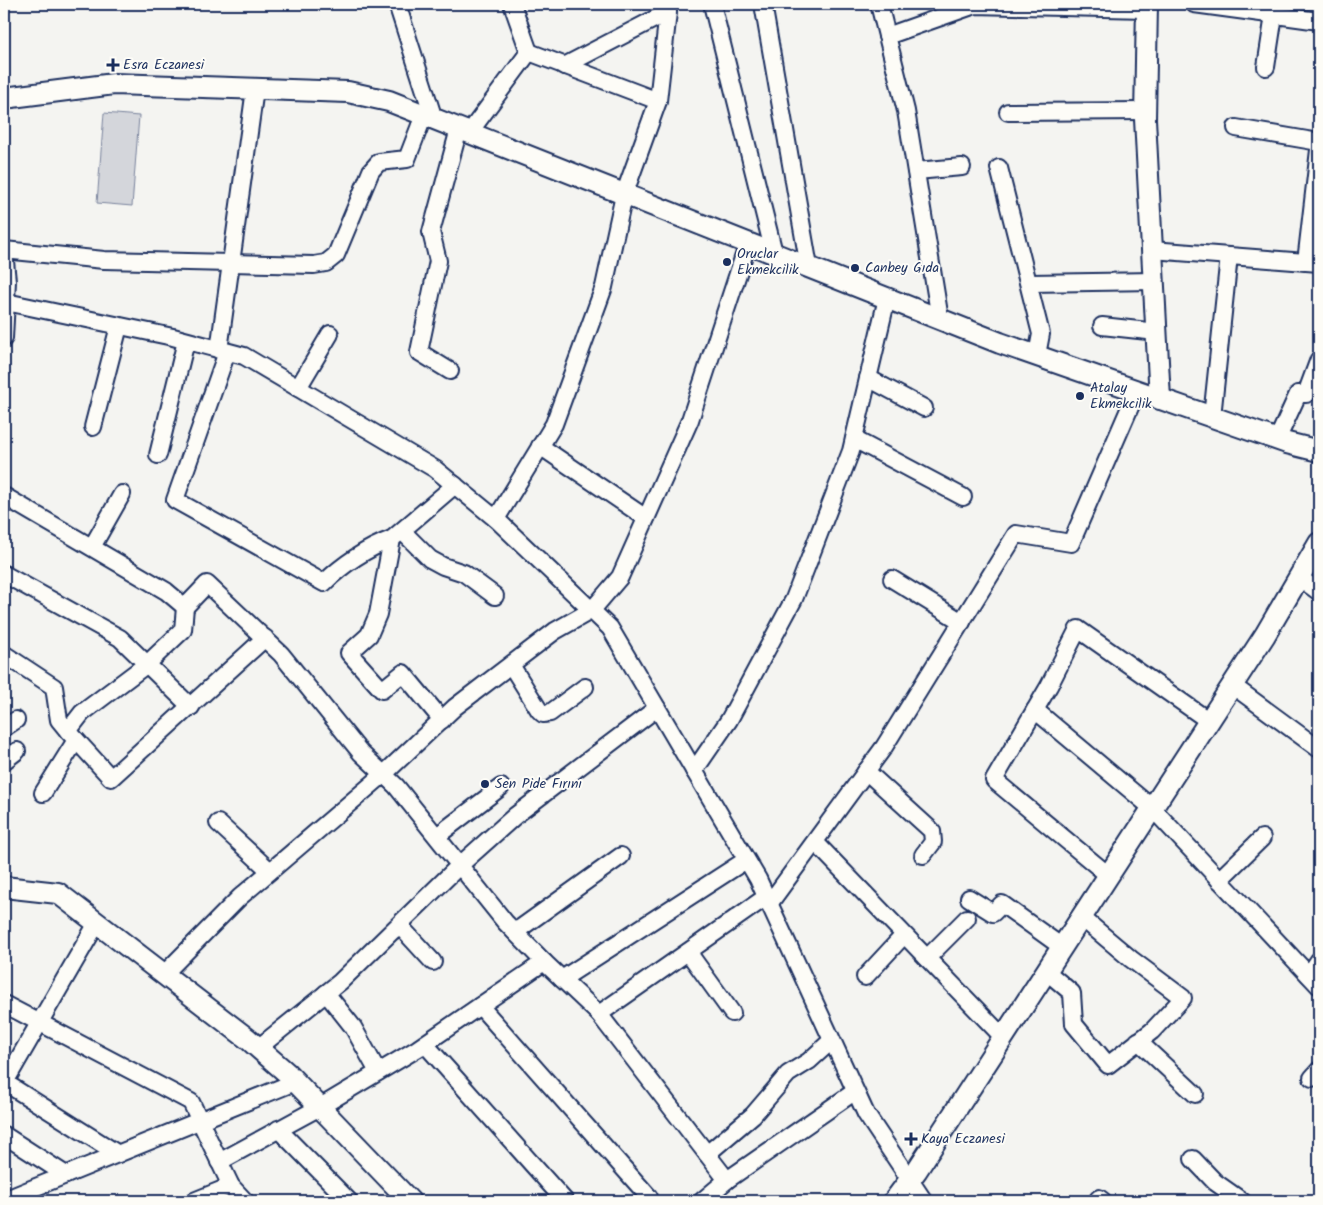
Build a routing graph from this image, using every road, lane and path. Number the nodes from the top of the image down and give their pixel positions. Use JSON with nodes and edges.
{"nodes":[{"id":1,"x":396,"y":4,"type":"edge"},
{"id":2,"x":512,"y":4,"type":"edge"},
{"id":3,"x":763,"y":4,"type":"edge"},
{"id":4,"x":879,"y":4,"type":"edge"},
{"id":5,"x":1194,"y":4,"type":"edge"},
{"id":6,"x":1146,"y":6,"type":"edge"},
{"id":7,"x":667,"y":8,"type":"edge"},
{"id":8,"x":712,"y":8,"type":"dead end"},
{"id":9,"x":1274,"y":14,"type":"junction"},
{"id":10,"x":1319,"y":21,"type":"edge"},
{"id":11,"x":887,"y":36,"type":"junction"},
{"id":12,"x":529,"y":52,"type":"junction"},
{"id":13,"x":564,"y":66,"type":"junction"},
{"id":14,"x":1266,"y":67,"type":"dead end"},
{"id":15,"x":256,"y":89,"type":"junction"},
{"id":16,"x":10,"y":96,"type":"edge"},
{"id":17,"x":658,"y":101,"type":"junction"},
{"id":18,"x":1145,"y":111,"type":"junction"},
{"id":19,"x":1008,"y":112,"type":"dead end"},
{"id":20,"x":429,"y":117,"type":"junction"},
{"id":21,"x":1236,"y":128,"type":"dead end"},
{"id":22,"x":464,"y":131,"type":"junction"},
{"id":23,"x":1319,"y":142,"type":"edge"},
{"id":24,"x":1319,"y":150,"type":"edge"},
{"id":25,"x":962,"y":167,"type":"dead end"},
{"id":26,"x":999,"y":168,"type":"dead end"},
{"id":27,"x":916,"y":171,"type":"junction"},
{"id":28,"x":624,"y":195,"type":"junction"},
{"id":29,"x":748,"y":244,"type":"junction"},
{"id":30,"x":4,"y":250,"type":"edge"},
{"id":31,"x":1152,"y":250,"type":"junction"},
{"id":32,"x":774,"y":253,"type":"junction"},
{"id":33,"x":1229,"y":256,"type":"junction"},
{"id":34,"x":1313,"y":263,"type":"edge"},
{"id":35,"x":231,"y":264,"type":"junction"},
{"id":36,"x":809,"y":267,"type":"junction"},
{"id":37,"x":1154,"y":282,"type":"junction"},
{"id":38,"x":1030,"y":283,"type":"junction"},
{"id":39,"x":887,"y":298,"type":"junction"},
{"id":40,"x":5,"y":309,"type":"edge"},
{"id":41,"x":940,"y":319,"type":"junction"},
{"id":42,"x":119,"y":326,"type":"junction"},
{"id":43,"x":1102,"y":326,"type":"dead end"},
{"id":44,"x":1157,"y":332,"type":"junction"},
{"id":45,"x":330,"y":334,"type":"dead end"},
{"id":46,"x":4,"y":338,"type":"edge"},
{"id":47,"x":186,"y":341,"type":"junction"},
{"id":48,"x":223,"y":351,"type":"junction"},
{"id":49,"x":1036,"y":356,"type":"junction"},
{"id":50,"x":1319,"y":360,"type":"edge"},
{"id":51,"x":450,"y":371,"type":"dead end"},
{"id":52,"x":868,"y":378,"type":"junction"},
{"id":53,"x":298,"y":388,"type":"junction"},
{"id":54,"x":1137,"y":391,"type":"junction"},
{"id":55,"x":1160,"y":399,"type":"junction"},
{"id":56,"x":924,"y":408,"type":"dead end"},
{"id":57,"x":1212,"y":417,"type":"junction"},
{"id":58,"x":93,"y":427,"type":"dead end"},
{"id":59,"x":854,"y":439,"type":"junction"},
{"id":60,"x":1277,"y":440,"type":"junction"},
{"id":61,"x":540,"y":446,"type":"junction"},
{"id":62,"x":1319,"y":451,"type":"edge"},
{"id":63,"x":158,"y":455,"type":"dead end"},
{"id":64,"x":455,"y":485,"type":"junction"},
{"id":65,"x":122,"y":494,"type":"dead end"},
{"id":66,"x":4,"y":496,"type":"edge"},
{"id":67,"x":963,"y":497,"type":"dead end"},
{"id":68,"x":646,"y":518,"type":"junction"},
{"id":69,"x":496,"y":519,"type":"junction"},
{"id":70,"x":397,"y":535,"type":"junction"},
{"id":71,"x":1319,"y":544,"type":"edge"},
{"id":72,"x":92,"y":547,"type":"junction"},
{"id":73,"x":4,"y":574,"type":"edge"},
{"id":74,"x":1300,"y":578,"type":"junction"},
{"id":75,"x":892,"y":579,"type":"dead end"},
{"id":76,"x":1319,"y":592,"type":"edge"},
{"id":77,"x":495,"y":596,"type":"dead end"},
{"id":78,"x":185,"y":608,"type":"junction"},
{"id":79,"x":592,"y":610,"type":"junction"},
{"id":80,"x":962,"y":622,"type":"junction"},
{"id":81,"x":264,"y":638,"type":"junction"},
{"id":82,"x":4,"y":654,"type":"edge"},
{"id":83,"x":147,"y":664,"type":"junction"},
{"id":84,"x":511,"y":664,"type":"junction"},
{"id":85,"x":1232,"y":685,"type":"junction"},
{"id":86,"x":585,"y":687,"type":"dead end"},
{"id":87,"x":191,"y":707,"type":"junction"},
{"id":88,"x":657,"y":708,"type":"junction"},
{"id":89,"x":1035,"y":710,"type":"junction"},
{"id":90,"x":442,"y":720,"type":"junction"},
{"id":91,"x":1208,"y":721,"type":"junction"},
{"id":92,"x":72,"y":736,"type":"junction"},
{"id":93,"x":1319,"y":749,"type":"edge"},
{"id":94,"x":866,"y":771,"type":"junction"},
{"id":95,"x":694,"y":772,"type":"junction"},
{"id":96,"x":384,"y":774,"type":"junction"},
{"id":97,"x":501,"y":787,"type":"dead end"},
{"id":98,"x":43,"y":793,"type":"dead end"},
{"id":99,"x":1152,"y":808,"type":"junction"},
{"id":100,"x":218,"y":823,"type":"dead end"},
{"id":101,"x":437,"y":836,"type":"junction"},
{"id":102,"x":1262,"y":838,"type":"dead end"},
{"id":103,"x":815,"y":842,"type":"junction"},
{"id":104,"x":923,"y":855,"type":"dead end"},
{"id":105,"x":621,"y":856,"type":"dead end"},
{"id":106,"x":746,"y":860,"type":"junction"},
{"id":107,"x":460,"y":864,"type":"junction"},
{"id":108,"x":270,"y":871,"type":"junction"},
{"id":109,"x":1108,"y":876,"type":"junction"},
{"id":110,"x":1219,"y":880,"type":"junction"},
{"id":111,"x":4,"y":887,"type":"edge"},
{"id":112,"x":969,"y":898,"type":"dead end"},
{"id":113,"x":768,"y":901,"type":"junction"},
{"id":114,"x":1081,"y":917,"type":"junction"},
{"id":115,"x":967,"y":918,"type":"dead end"},
{"id":116,"x":97,"y":923,"type":"junction"},
{"id":117,"x":399,"y":925,"type":"junction"},
{"id":118,"x":515,"y":932,"type":"junction"},
{"id":119,"x":904,"y":935,"type":"junction"},
{"id":120,"x":1062,"y":947,"type":"junction"},
{"id":121,"x":688,"y":952,"type":"junction"},
{"id":122,"x":927,"y":958,"type":"junction"},
{"id":123,"x":1319,"y":960,"type":"edge"},
{"id":124,"x":433,"y":962,"type":"dead end"},
{"id":125,"x":544,"y":962,"type":"junction"},
{"id":126,"x":1046,"y":971,"type":"junction"},
{"id":127,"x":164,"y":974,"type":"junction"},
{"id":128,"x":865,"y":977,"type":"dead end"},
{"id":129,"x":562,"y":979,"type":"junction"},
{"id":130,"x":1314,"y":980,"type":"edge"},
{"id":131,"x":326,"y":993,"type":"junction"},
{"id":132,"x":4,"y":1004,"type":"edge"},
{"id":133,"x":480,"y":1006,"type":"junction"},
{"id":134,"x":732,"y":1012,"type":"dead end"},
{"id":135,"x":599,"y":1014,"type":"junction"},
{"id":136,"x":40,"y":1023,"type":"junction"},
{"id":137,"x":1003,"y":1037,"type":"junction"},
{"id":138,"x":831,"y":1041,"type":"junction"},
{"id":139,"x":1138,"y":1041,"type":"junction"},
{"id":140,"x":425,"y":1044,"type":"junction"},
{"id":141,"x":258,"y":1048,"type":"junction"},
{"id":142,"x":378,"y":1072,"type":"junction"},
{"id":143,"x":295,"y":1082,"type":"junction"},
{"id":144,"x":4,"y":1083,"type":"edge"},
{"id":145,"x":854,"y":1092,"type":"junction"},
{"id":146,"x":1195,"y":1094,"type":"dead end"},
{"id":147,"x":320,"y":1107,"type":"junction"},
{"id":148,"x":200,"y":1121,"type":"junction"},
{"id":149,"x":278,"y":1129,"type":"junction"},
{"id":150,"x":4,"y":1135,"type":"edge"},
{"id":151,"x":118,"y":1154,"type":"junction"},
{"id":152,"x":707,"y":1154,"type":"junction"},
{"id":153,"x":1193,"y":1159,"type":"dead end"},
{"id":154,"x":220,"y":1162,"type":"junction"},
{"id":155,"x":66,"y":1175,"type":"junction"},
{"id":156,"x":727,"y":1180,"type":"junction"},
{"id":157,"x":910,"y":1180,"type":"junction"},
{"id":158,"x":230,"y":1186,"type":"junction"},
{"id":159,"x":4,"y":1200,"type":"edge"},
{"id":160,"x":706,"y":1200,"type":"edge"},
{"id":161,"x":194,"y":1201,"type":"edge"},
{"id":162,"x":245,"y":1201,"type":"edge"},
{"id":163,"x":349,"y":1201,"type":"edge"},
{"id":164,"x":410,"y":1201,"type":"edge"},
{"id":165,"x":565,"y":1201,"type":"edge"},
{"id":166,"x":644,"y":1201,"type":"edge"},
{"id":167,"x":894,"y":1201,"type":"edge"},
{"id":168,"x":924,"y":1201,"type":"edge"},
{"id":169,"x":1097,"y":1201,"type":"edge"},
{"id":170,"x":1104,"y":1201,"type":"edge"},
{"id":171,"x":1242,"y":1201,"type":"edge"}],
"edges":[{"from":1,"to":20,"type":"street"},
{"from":2,"to":12,"type":"street"},
{"from":3,"to":36,"type":"street"},
{"from":4,"to":11,"type":"street"},
{"from":5,"to":9,"type":"street"},
{"from":6,"to":11,"type":"street"},
{"from":6,"to":18,"type":"main road"},
{"from":7,"to":13,"type":"street"},
{"from":7,"to":17,"type":"street"},
{"from":8,"to":32,"type":"street"},
{"from":9,"to":10,"type":"street"},
{"from":9,"to":14,"type":"street"},
{"from":11,"to":27,"type":"street"},
{"from":12,"to":13,"type":"street"},
{"from":12,"to":22,"type":"street"},
{"from":13,"to":17,"type":"street"},
{"from":15,"to":16,"type":"main road"},
{"from":15,"to":20,"type":"main road"},
{"from":15,"to":35,"type":"street"},
{"from":17,"to":28,"type":"street"},
{"from":18,"to":19,"type":"street"},
{"from":18,"to":31,"type":"main road"},
{"from":20,"to":22,"type":"main road"},
{"from":20,"to":35,"type":"street"},
{"from":21,"to":23,"type":"street"},
{"from":22,"to":28,"type":"main road"},
{"from":22,"to":51,"type":"street"},
{"from":24,"to":34,"type":"street"},
{"from":25,"to":27,"type":"street"},
{"from":26,"to":38,"type":"street"},
{"from":27,"to":41,"type":"street"},
{"from":28,"to":29,"type":"main road"},
{"from":28,"to":61,"type":"street"},
{"from":29,"to":32,"type":"main road"},
{"from":29,"to":68,"type":"street"},
{"from":30,"to":35,"type":"street"},
{"from":30,"to":40,"type":"street"},
{"from":31,"to":33,"type":"street"},
{"from":31,"to":37,"type":"main road"},
{"from":32,"to":36,"type":"main road"},
{"from":33,"to":34,"type":"street"},
{"from":33,"to":57,"type":"street"},
{"from":35,"to":48,"type":"street"},
{"from":36,"to":39,"type":"main road"},
{"from":37,"to":38,"type":"street"},
{"from":37,"to":44,"type":"main road"},
{"from":38,"to":49,"type":"street"},
{"from":39,"to":41,"type":"main road"},
{"from":39,"to":52,"type":"street"},
{"from":40,"to":42,"type":"street"},
{"from":40,"to":46,"type":"street"},
{"from":41,"to":49,"type":"main road"},
{"from":42,"to":47,"type":"street"},
{"from":42,"to":58,"type":"street"},
{"from":43,"to":44,"type":"street"},
{"from":44,"to":55,"type":"main road"},
{"from":45,"to":53,"type":"street"},
{"from":47,"to":48,"type":"street"},
{"from":47,"to":63,"type":"street"},
{"from":48,"to":53,"type":"street"},
{"from":48,"to":70,"type":"street"},
{"from":49,"to":54,"type":"main road"},
{"from":50,"to":60,"type":"street"},
{"from":52,"to":56,"type":"street"},
{"from":52,"to":59,"type":"street"},
{"from":53,"to":64,"type":"street"},
{"from":54,"to":55,"type":"main road"},
{"from":54,"to":80,"type":"street"},
{"from":55,"to":57,"type":"main road"},
{"from":57,"to":60,"type":"main road"},
{"from":59,"to":67,"type":"street"},
{"from":59,"to":95,"type":"street"},
{"from":60,"to":62,"type":"main road"},
{"from":61,"to":68,"type":"street"},
{"from":61,"to":69,"type":"street"},
{"from":64,"to":69,"type":"street"},
{"from":64,"to":70,"type":"street"},
{"from":65,"to":72,"type":"street"},
{"from":66,"to":72,"type":"street"},
{"from":68,"to":79,"type":"street"},
{"from":69,"to":79,"type":"street"},
{"from":70,"to":77,"type":"street"},
{"from":70,"to":90,"type":"street"},
{"from":71,"to":74,"type":"main road"},
{"from":72,"to":78,"type":"street"},
{"from":73,"to":83,"type":"street"},
{"from":74,"to":76,"type":"street"},
{"from":74,"to":85,"type":"main road"},
{"from":75,"to":80,"type":"street"},
{"from":78,"to":81,"type":"street"},
{"from":78,"to":83,"type":"street"},
{"from":79,"to":84,"type":"street"},
{"from":79,"to":88,"type":"street"},
{"from":80,"to":94,"type":"street"},
{"from":81,"to":87,"type":"street"},
{"from":81,"to":96,"type":"street"},
{"from":82,"to":92,"type":"street"},
{"from":83,"to":87,"type":"street"},
{"from":83,"to":92,"type":"street"},
{"from":84,"to":86,"type":"street"},
{"from":84,"to":90,"type":"street"},
{"from":85,"to":91,"type":"main road"},
{"from":85,"to":93,"type":"street"},
{"from":87,"to":92,"type":"street"},
{"from":88,"to":95,"type":"street"},
{"from":88,"to":107,"type":"street"},
{"from":89,"to":91,"type":"street"},
{"from":89,"to":99,"type":"street"},
{"from":89,"to":109,"type":"street"},
{"from":90,"to":96,"type":"street"},
{"from":91,"to":99,"type":"main road"},
{"from":92,"to":98,"type":"street"},
{"from":94,"to":103,"type":"street"},
{"from":94,"to":104,"type":"street"},
{"from":95,"to":106,"type":"street"},
{"from":96,"to":101,"type":"street"},
{"from":96,"to":108,"type":"street"},
{"from":97,"to":101,"type":"street"},
{"from":99,"to":109,"type":"main road"},
{"from":99,"to":110,"type":"street"},
{"from":100,"to":108,"type":"street"},
{"from":101,"to":107,"type":"street"},
{"from":102,"to":110,"type":"street"},
{"from":103,"to":113,"type":"street"},
{"from":103,"to":119,"type":"street"},
{"from":105,"to":118,"type":"street"},
{"from":106,"to":113,"type":"street"},
{"from":106,"to":129,"type":"street"},
{"from":107,"to":117,"type":"street"},
{"from":107,"to":118,"type":"street"},
{"from":108,"to":127,"type":"street"},
{"from":109,"to":114,"type":"main road"},
{"from":110,"to":130,"type":"street"},
{"from":111,"to":116,"type":"main road"},
{"from":112,"to":120,"type":"street"},
{"from":113,"to":121,"type":"street"},
{"from":113,"to":138,"type":"street"},
{"from":114,"to":120,"type":"main road"},
{"from":114,"to":139,"type":"street"},
{"from":115,"to":122,"type":"street"},
{"from":116,"to":127,"type":"main road"},
{"from":116,"to":136,"type":"street"},
{"from":117,"to":124,"type":"street"},
{"from":117,"to":131,"type":"street"},
{"from":118,"to":125,"type":"street"},
{"from":119,"to":122,"type":"street"},
{"from":119,"to":128,"type":"street"},
{"from":120,"to":126,"type":"main road"},
{"from":121,"to":134,"type":"street"},
{"from":121,"to":135,"type":"street"},
{"from":122,"to":137,"type":"street"},
{"from":123,"to":130,"type":"street"},
{"from":125,"to":129,"type":"street"},
{"from":125,"to":133,"type":"street"},
{"from":126,"to":137,"type":"main road"},
{"from":126,"to":139,"type":"street"},
{"from":127,"to":141,"type":"main road"},
{"from":129,"to":135,"type":"street"},
{"from":131,"to":141,"type":"street"},
{"from":131,"to":142,"type":"street"},
{"from":132,"to":136,"type":"street"},
{"from":133,"to":140,"type":"street"},
{"from":133,"to":166,"type":"street"},
{"from":135,"to":152,"type":"street"},
{"from":136,"to":144,"type":"street"},
{"from":136,"to":148,"type":"street"},
{"from":137,"to":157,"type":"main road"},
{"from":138,"to":145,"type":"street"},
{"from":138,"to":152,"type":"street"},
{"from":139,"to":146,"type":"street"},
{"from":140,"to":142,"type":"street"},
{"from":140,"to":165,"type":"street"},
{"from":141,"to":143,"type":"main road"},
{"from":142,"to":147,"type":"street"},
{"from":143,"to":147,"type":"main road"},
{"from":143,"to":148,"type":"street"},
{"from":144,"to":151,"type":"street"},
{"from":145,"to":156,"type":"street"},
{"from":145,"to":157,"type":"street"},
{"from":147,"to":149,"type":"street"},
{"from":147,"to":164,"type":"main road"},
{"from":148,"to":151,"type":"street"},
{"from":148,"to":154,"type":"street"},
{"from":149,"to":154,"type":"street"},
{"from":149,"to":163,"type":"street"},
{"from":150,"to":155,"type":"street"},
{"from":151,"to":155,"type":"street"},
{"from":152,"to":156,"type":"street"},
{"from":153,"to":171,"type":"street"},
{"from":154,"to":158,"type":"street"},
{"from":155,"to":159,"type":"street"},
{"from":156,"to":160,"type":"street"},
{"from":157,"to":167,"type":"main road"},
{"from":157,"to":168,"type":"street"},
{"from":158,"to":161,"type":"street"},
{"from":158,"to":162,"type":"street"},
{"from":169,"to":170,"type":"street"}]}
